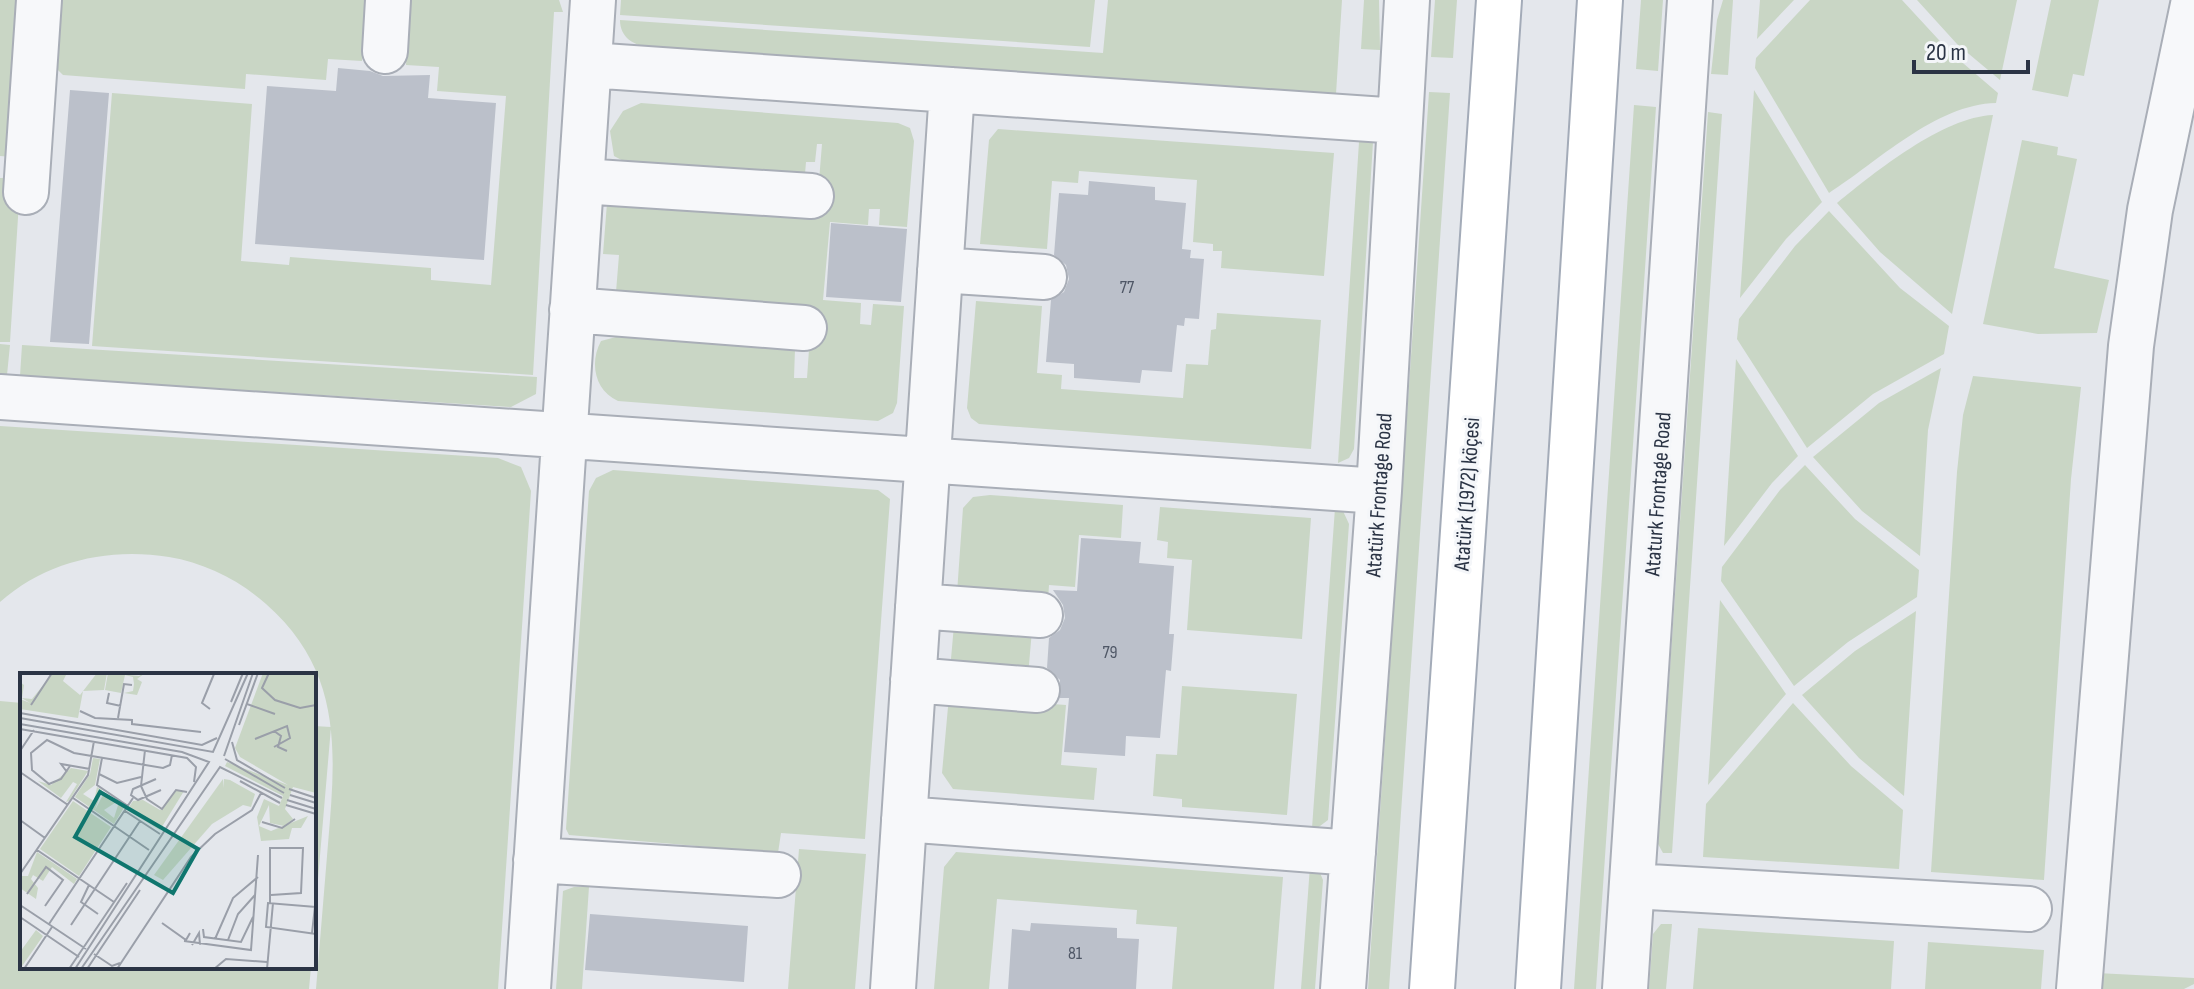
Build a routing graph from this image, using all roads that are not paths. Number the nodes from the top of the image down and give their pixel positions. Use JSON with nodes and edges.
{"nodes":[{"id":1,"x":39,"y":0,"type":"edge"},
{"id":2,"x":388,"y":0,"type":"edge"},
{"id":3,"x":593,"y":0,"type":"edge"},
{"id":4,"x":1407,"y":0,"type":"edge"},
{"id":5,"x":1499,"y":0,"type":"edge"},
{"id":6,"x":1600,"y":0,"type":"edge"},
{"id":7,"x":1690,"y":0,"type":"edge"},
{"id":8,"x":2194,"y":0,"type":"edge"},
{"id":9,"x":385,"y":51,"type":"dead end"},
{"id":10,"x":589,"y":65,"type":"junction"},
{"id":11,"x":952,"y":90,"type":"junction"},
{"id":12,"x":1399,"y":121,"type":"junction"},
{"id":13,"x":581,"y":181,"type":"junction"},
{"id":14,"x":26,"y":192,"type":"dead end"},
{"id":15,"x":811,"y":196,"type":"dead end"},
{"id":16,"x":940,"y":270,"type":"junction"},
{"id":17,"x":1044,"y":277,"type":"dead end"},
{"id":18,"x":572,"y":310,"type":"junction"},
{"id":19,"x":804,"y":328,"type":"dead end"},
{"id":20,"x":0,"y":397,"type":"edge"},
{"id":21,"x":564,"y":435,"type":"junction"},
{"id":22,"x":928,"y":460,"type":"junction"},
{"id":23,"x":1379,"y":491,"type":"junction"},
{"id":24,"x":918,"y":606,"type":"junction"},
{"id":25,"x":1040,"y":615,"type":"dead end"},
{"id":26,"x":913,"y":680,"type":"junction"},
{"id":27,"x":1037,"y":690,"type":"dead end"},
{"id":28,"x":904,"y":819,"type":"junction"},
{"id":29,"x":1353,"y":853,"type":"junction"},
{"id":30,"x":536,"y":860,"type":"junction"},
{"id":31,"x":778,"y":875,"type":"dead end"},
{"id":32,"x":1632,"y":886,"type":"junction"},
{"id":33,"x":2029,"y":909,"type":"dead end"},
{"id":34,"x":528,"y":989,"type":"edge"},
{"id":35,"x":893,"y":989,"type":"edge"},
{"id":36,"x":1343,"y":989,"type":"edge"},
{"id":37,"x":1432,"y":989,"type":"edge"},
{"id":38,"x":1538,"y":989,"type":"edge"},
{"id":39,"x":1625,"y":989,"type":"edge"},
{"id":40,"x":2079,"y":989,"type":"edge"}],
"edges":[{"from":1,"to":14,"type":"street"},
{"from":2,"to":9,"type":"street"},
{"from":3,"to":10,"type":"street"},
{"from":4,"to":12,"type":"street","name":"Atatürk Frontage Road"},
{"from":5,"to":37,"type":"main road","name":"Atatürk (1972) köçesi"},
{"from":6,"to":38,"type":"main road"},
{"from":7,"to":32,"type":"street","name":"Ataturk Frontage Road"},
{"from":8,"to":40,"type":"street"},
{"from":10,"to":11,"type":"street"},
{"from":10,"to":13,"type":"street"},
{"from":11,"to":12,"type":"street"},
{"from":11,"to":16,"type":"street"},
{"from":12,"to":23,"type":"street","name":"Atatürk Frontage Road"},
{"from":13,"to":15,"type":"street"},
{"from":13,"to":18,"type":"street"},
{"from":16,"to":17,"type":"street"},
{"from":16,"to":22,"type":"street"},
{"from":18,"to":19,"type":"street"},
{"from":18,"to":21,"type":"street"},
{"from":20,"to":21,"type":"street"},
{"from":21,"to":22,"type":"street"},
{"from":21,"to":30,"type":"street"},
{"from":22,"to":23,"type":"street"},
{"from":22,"to":24,"type":"street"},
{"from":23,"to":29,"type":"street","name":"Atatürk Frontage Road"},
{"from":24,"to":25,"type":"street"},
{"from":24,"to":26,"type":"street"},
{"from":26,"to":27,"type":"street"},
{"from":26,"to":28,"type":"street"},
{"from":28,"to":29,"type":"street"},
{"from":28,"to":35,"type":"street"},
{"from":29,"to":36,"type":"street","name":"Atatürk Frontage Road"},
{"from":30,"to":31,"type":"street"},
{"from":30,"to":34,"type":"street"},
{"from":32,"to":33,"type":"street"},
{"from":32,"to":39,"type":"street","name":"Ataturk Frontage Road"}]}
